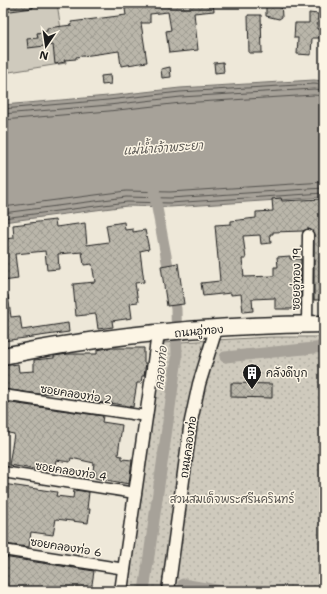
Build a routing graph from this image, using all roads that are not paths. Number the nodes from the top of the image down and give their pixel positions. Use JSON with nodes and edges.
{"nodes":[{"id":1,"x":308,"y":235,"type":"dead end"},
{"id":2,"x":307,"y":324,"type":"junction"},
{"id":3,"x":324,"y":324,"type":"edge"},
{"id":4,"x":216,"y":328,"type":"junction"},
{"id":5,"x":162,"y":334,"type":"junction"},
{"id":6,"x":3,"y":356,"type":"edge"},
{"id":7,"x":3,"y":395,"type":"edge"},
{"id":8,"x":146,"y":416,"type":"junction"},
{"id":9,"x":3,"y":472,"type":"edge"},
{"id":10,"x":135,"y":492,"type":"junction"},
{"id":11,"x":3,"y":550,"type":"edge"},
{"id":12,"x":125,"y":569,"type":"junction"},
{"id":13,"x":121,"y":591,"type":"edge"},
{"id":14,"x":168,"y":591,"type":"edge"}],
"edges":[{"from":1,"to":2,"type":"street","name":"ซอยอู่ทอง 19"},
{"from":2,"to":3,"type":"main road","name":"ถนนอู่ทอง"},
{"from":2,"to":4,"type":"main road","name":"ถนนอู่ทอง"},
{"from":4,"to":5,"type":"main road","name":"ถนนอู่ทอง"},
{"from":4,"to":14,"type":"street","name":"ถนนคลองท่อ"},
{"from":5,"to":6,"type":"main road","name":"ถนนอู่ทอง"},
{"from":5,"to":8,"type":"street"},
{"from":7,"to":8,"type":"street","name":"ซอยคลองท่อ 2"},
{"from":8,"to":10,"type":"street"},
{"from":9,"to":10,"type":"street","name":"ซอยคลองท่อ 4"},
{"from":10,"to":12,"type":"street"},
{"from":11,"to":12,"type":"street","name":"ซอยคลองท่อ 6"},
{"from":12,"to":13,"type":"street"}]}
